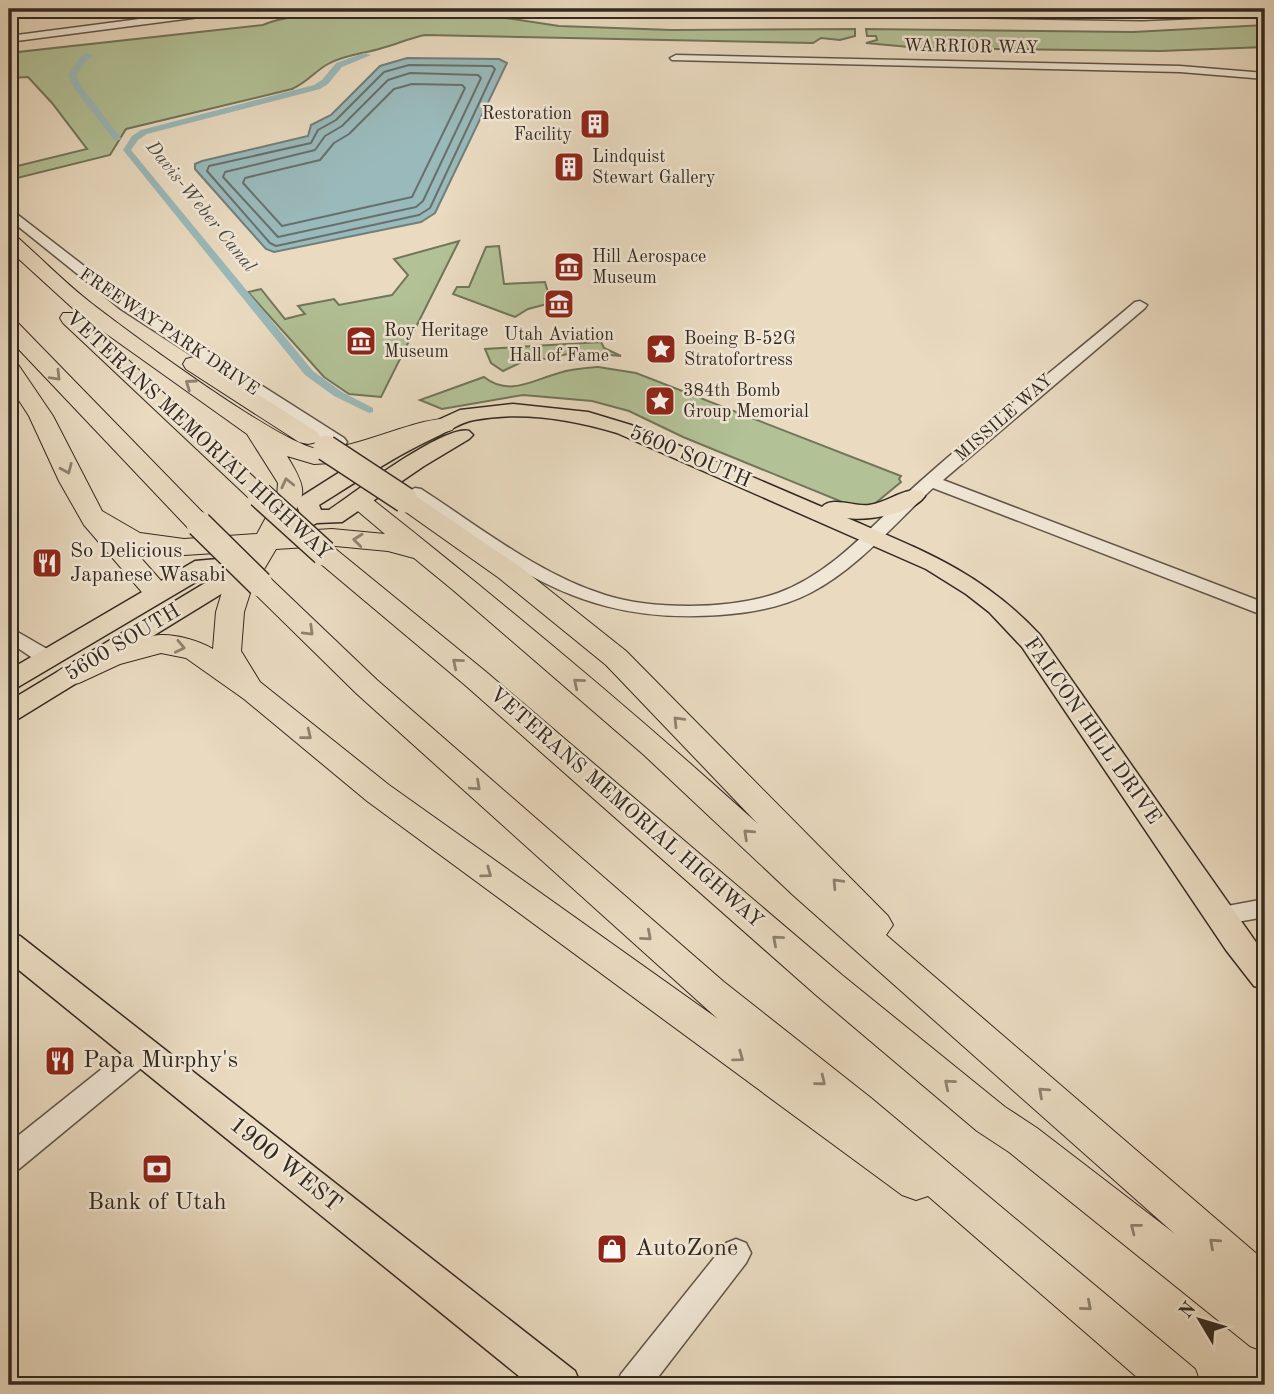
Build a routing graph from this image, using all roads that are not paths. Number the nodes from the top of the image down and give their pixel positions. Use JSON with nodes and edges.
{"nodes":[{"id":1,"x":238,"y":9,"type":"edge"},
{"id":2,"x":851,"y":9,"type":"edge"},
{"id":3,"x":1246,"y":11,"type":"edge"},
{"id":4,"x":973,"y":12,"type":"edge"},
{"id":5,"x":1265,"y":12,"type":"edge"},
{"id":6,"x":9,"y":39,"type":"edge"},
{"id":7,"x":676,"y":58,"type":"dead end"},
{"id":8,"x":1265,"y":76,"type":"edge"},
{"id":9,"x":9,"y":212,"type":"edge"},
{"id":10,"x":9,"y":225,"type":"edge"},
{"id":11,"x":9,"y":240,"type":"edge"},
{"id":12,"x":9,"y":260,"type":"edge"},
{"id":13,"x":1140,"y":305,"type":"dead end"},
{"id":14,"x":9,"y":327,"type":"edge"},
{"id":15,"x":9,"y":368,"type":"edge"},
{"id":16,"x":498,"y":412,"type":"junction"},
{"id":17,"x":246,"y":424,"type":"junction"},
{"id":18,"x":444,"y":425,"type":"junction"},
{"id":19,"x":332,"y":445,"type":"junction"},
{"id":20,"x":709,"y":465,"type":"junction"},
{"id":21,"x":922,"y":489,"type":"junction"},
{"id":22,"x":410,"y":496,"type":"junction"},
{"id":23,"x":359,"y":501,"type":"junction"},
{"id":24,"x":92,"y":516,"type":"junction"},
{"id":25,"x":312,"y":516,"type":"junction"},
{"id":26,"x":873,"y":536,"type":"junction"},
{"id":27,"x":264,"y":544,"type":"junction"},
{"id":28,"x":424,"y":554,"type":"junction"},
{"id":29,"x":223,"y":566,"type":"junction"},
{"id":30,"x":157,"y":592,"type":"junction"},
{"id":31,"x":1265,"y":610,"type":"edge"},
{"id":32,"x":9,"y":633,"type":"edge"},
{"id":33,"x":58,"y":667,"type":"junction"},
{"id":34,"x":9,"y":681,"type":"edge"},
{"id":35,"x":254,"y":692,"type":"junction"},
{"id":36,"x":9,"y":713,"type":"edge"},
{"id":37,"x":1265,"y":908,"type":"edge"},
{"id":38,"x":1220,"y":916,"type":"junction"},
{"id":39,"x":9,"y":945,"type":"edge"},
{"id":40,"x":1265,"y":977,"type":"edge"},
{"id":41,"x":697,"y":1004,"type":"junction"},
{"id":42,"x":966,"y":1024,"type":"junction"},
{"id":43,"x":142,"y":1052,"type":"junction"},
{"id":44,"x":9,"y":1160,"type":"edge"},
{"id":45,"x":736,"y":1253,"type":"dead end"},
{"id":46,"x":1265,"y":1288,"type":"edge"},
{"id":47,"x":1265,"y":1331,"type":"edge"},
{"id":48,"x":561,"y":1385,"type":"edge"},
{"id":49,"x":632,"y":1385,"type":"edge"},
{"id":50,"x":1179,"y":1385,"type":"edge"}],
"edges":[{"from":1,"to":6,"type":"street"},
{"from":2,"to":4,"type":"street"},
{"from":3,"to":4,"type":"street"},
{"from":3,"to":5,"type":"street"},
{"from":7,"to":8,"type":"street","name":"WARRIOR WAY"},
{"from":9,"to":19,"type":"street","name":"FREEWAY PARK DRIVE"},
{"from":10,"to":19,"type":"highway"},
{"from":17,"to":11,"type":"highway","one_way":true},
{"from":47,"to":12,"type":"highway","name":"VETERANS MEMORIAL HIGHWAY","one_way":true,"bridge":true},
{"from":13,"to":21,"type":"street","name":"MISSILE WAY"},
{"from":14,"to":41,"type":"highway","one_way":true,"bridge":true},
{"from":15,"to":24,"type":"highway","one_way":true},
{"from":16,"to":18,"type":"main road","name":"5600 SOUTH"},
{"from":16,"to":20,"type":"main road","name":"5600 SOUTH"},
{"from":16,"to":23,"type":"main road","name":"5600 SOUTH"},
{"from":17,"to":18,"type":"highway"},
{"from":27,"to":17,"type":"highway","one_way":true},
{"from":18,"to":25,"type":"main road","name":"5600 SOUTH"},
{"from":19,"to":22,"type":"highway","bridge":true},
{"from":20,"to":21,"type":"main road"},
{"from":20,"to":26,"type":"main road","name":"5600 SOUTH"},
{"from":21,"to":26,"type":"street","name":"MISSILE WAY"},
{"from":21,"to":31,"type":"street"},
{"from":22,"to":26,"type":"street"},
{"from":42,"to":22,"type":"highway","one_way":true},
{"from":23,"to":25,"type":"main road","name":"5600 SOUTH"},
{"from":23,"to":28,"type":"highway"},
{"from":24,"to":27,"type":"highway"},
{"from":24,"to":30,"type":"highway"},
{"from":25,"to":27,"type":"main road","name":"5600 SOUTH"},
{"from":26,"to":38,"type":"main road","name":"FALCON HILL DRIVE"},
{"from":28,"to":27,"type":"highway","one_way":true},
{"from":27,"to":29,"type":"main road","name":"5600 SOUTH"},
{"from":27,"to":35,"type":"highway"},
{"from":42,"to":28,"type":"highway","one_way":true},
{"from":29,"to":30,"type":"main road","name":"5600 SOUTH"},
{"from":29,"to":33,"type":"main road","name":"5600 SOUTH"},
{"from":30,"to":33,"type":"main road","name":"5600 SOUTH"},
{"from":32,"to":33,"type":"street"},
{"from":33,"to":34,"type":"main road","name":"5600 SOUTH"},
{"from":33,"to":35,"type":"highway","one_way":true},
{"from":33,"to":36,"type":"main road","name":"5600 SOUTH"},
{"from":35,"to":41,"type":"highway","one_way":true},
{"from":37,"to":38,"type":"street"},
{"from":38,"to":40,"type":"main road","name":"FALCON HILL DRIVE"},
{"from":39,"to":43,"type":"main road","name":"1900 WEST"},
{"from":41,"to":50,"type":"highway","one_way":true},
{"from":46,"to":42,"type":"highway","one_way":true},
{"from":43,"to":44,"type":"street"},
{"from":43,"to":48,"type":"main road","name":"1900 WEST"},
{"from":45,"to":49,"type":"street"}]}
